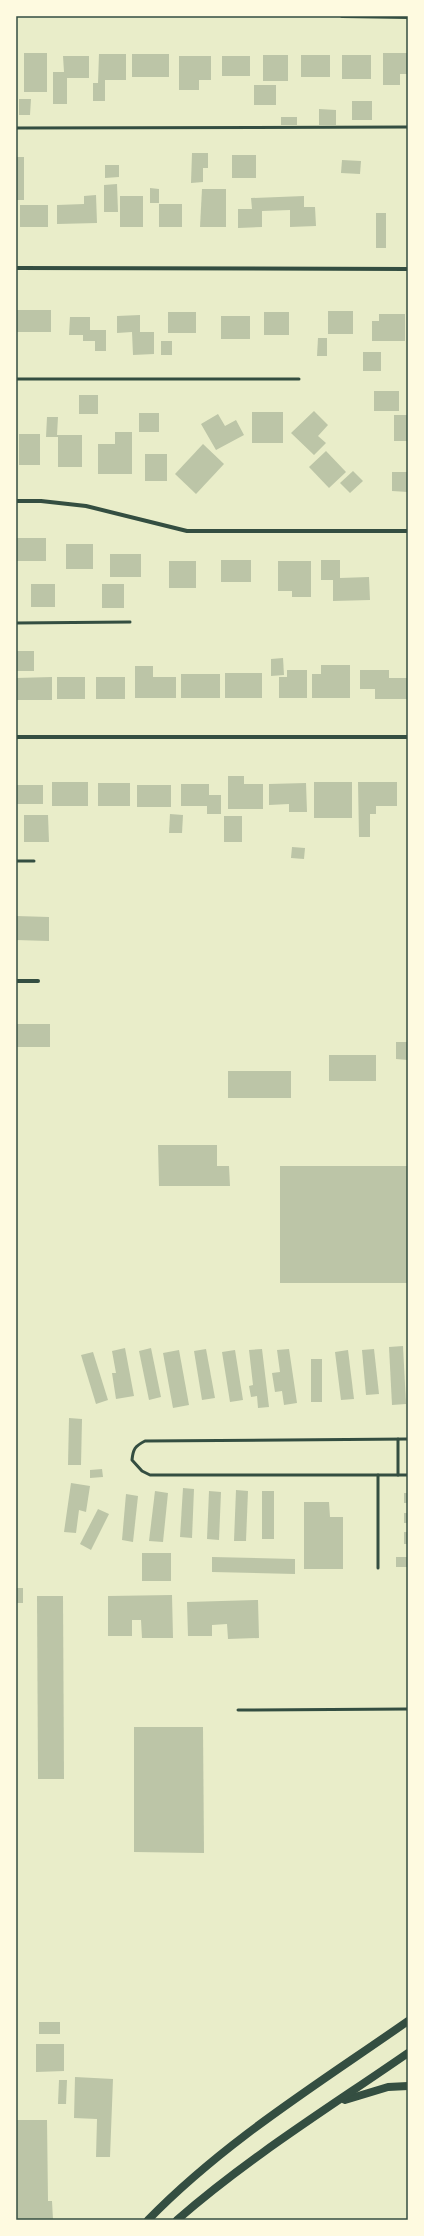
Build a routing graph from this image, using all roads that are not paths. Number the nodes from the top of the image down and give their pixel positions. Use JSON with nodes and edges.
{"nodes":[{"id":1,"x":342,"y":16,"type":"edge"},
{"id":2,"x":408,"y":16,"type":"edge"},
{"id":3,"x":408,"y":127,"type":"edge"},
{"id":4,"x":16,"y":128,"type":"edge"},
{"id":5,"x":16,"y":268,"type":"edge"},
{"id":6,"x":408,"y":269,"type":"edge"},
{"id":7,"x":16,"y":379,"type":"edge"},
{"id":8,"x":299,"y":379,"type":"dead end"},
{"id":9,"x":16,"y":501,"type":"edge"},
{"id":10,"x":408,"y":531,"type":"edge"},
{"id":11,"x":16,"y":622,"type":"edge"},
{"id":12,"x":130,"y":622,"type":"dead end"},
{"id":13,"x":16,"y":738,"type":"edge"},
{"id":14,"x":408,"y":738,"type":"edge"},
{"id":15,"x":16,"y":861,"type":"edge"},
{"id":16,"x":34,"y":861,"type":"dead end"},
{"id":17,"x":16,"y":981,"type":"edge"},
{"id":18,"x":38,"y":981,"type":"dead end"},
{"id":19,"x":398,"y":1439,"type":"junction"},
{"id":20,"x":408,"y":1439,"type":"edge"},
{"id":21,"x":378,"y":1475,"type":"junction"},
{"id":22,"x":398,"y":1475,"type":"junction"},
{"id":23,"x":408,"y":1475,"type":"edge"},
{"id":24,"x":378,"y":1568,"type":"dead end"},
{"id":25,"x":408,"y":1709,"type":"edge"},
{"id":26,"x":238,"y":1710,"type":"dead end"},
{"id":27,"x":408,"y":2021,"type":"edge"},
{"id":28,"x":408,"y":2053,"type":"edge"},
{"id":29,"x":408,"y":2086,"type":"edge"},
{"id":30,"x":333,"y":2105,"type":"junction"},
{"id":31,"x":148,"y":2220,"type":"edge"},
{"id":32,"x":178,"y":2220,"type":"edge"}],
"edges":[{"from":1,"to":2,"type":"street"},
{"from":3,"to":4,"type":"lane"},
{"from":5,"to":6,"type":"street"},
{"from":7,"to":8,"type":"lane"},
{"from":9,"to":10,"type":"street"},
{"from":11,"to":12,"type":"lane"},
{"from":13,"to":14,"type":"street"},
{"from":15,"to":16,"type":"lane"},
{"from":17,"to":18,"type":"street"},
{"from":19,"to":20,"type":"lane"},
{"from":19,"to":21,"type":"lane"},
{"from":19,"to":22,"type":"lane"},
{"from":21,"to":22,"type":"lane"},
{"from":21,"to":24,"type":"lane"},
{"from":22,"to":23,"type":"lane"},
{"from":25,"to":26,"type":"lane"},
{"from":27,"to":31,"type":"main road"},
{"from":28,"to":30,"type":"main road"},
{"from":29,"to":30,"type":"main road"},
{"from":30,"to":32,"type":"main road"}]}
